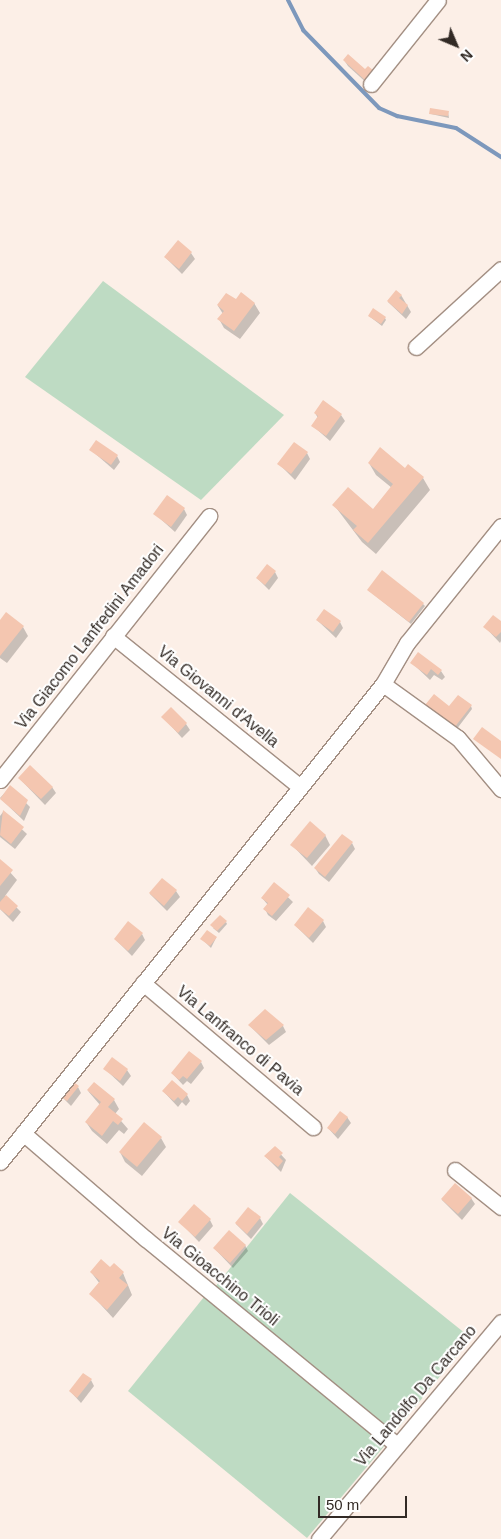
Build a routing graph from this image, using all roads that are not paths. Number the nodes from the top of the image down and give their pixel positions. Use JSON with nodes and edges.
{"nodes":[{"id":1,"x":438,"y":0,"type":"edge"},
{"id":2,"x":371,"y":84,"type":"dead end"},
{"id":3,"x":501,"y":269,"type":"edge"},
{"id":4,"x":416,"y":347,"type":"dead end"},
{"id":5,"x":208,"y":516,"type":"dead end"},
{"id":6,"x":501,"y":526,"type":"edge"},
{"id":7,"x":113,"y":636,"type":"junction"},
{"id":8,"x":383,"y":684,"type":"junction"},
{"id":9,"x":0,"y":780,"type":"edge"},
{"id":10,"x":300,"y":786,"type":"junction"},
{"id":11,"x":501,"y":789,"type":"edge"},
{"id":12,"x":143,"y":983,"type":"junction"},
{"id":13,"x":314,"y":1126,"type":"dead end"},
{"id":14,"x":23,"y":1134,"type":"junction"},
{"id":15,"x":0,"y":1162,"type":"edge"},
{"id":16,"x":455,"y":1170,"type":"dead end"},
{"id":17,"x":501,"y":1207,"type":"edge"},
{"id":18,"x":501,"y":1322,"type":"edge"},
{"id":19,"x":397,"y":1445,"type":"junction"},
{"id":20,"x":319,"y":1539,"type":"edge"}],
"edges":[{"from":1,"to":2,"type":"street"},
{"from":3,"to":4,"type":"street"},
{"from":5,"to":7,"type":"street","name":"Via Giacomo Lanfredini Amadori"},
{"from":6,"to":8,"type":"street"},
{"from":7,"to":9,"type":"street","name":"Via Giacomo Lanfredini Amadori"},
{"from":7,"to":10,"type":"street","name":"Via Giovanni d'Avella"},
{"from":8,"to":10,"type":"street"},
{"from":8,"to":11,"type":"street"},
{"from":10,"to":12,"type":"street"},
{"from":12,"to":13,"type":"street","name":"Via Lanfranco di Pavia"},
{"from":12,"to":14,"type":"street"},
{"from":14,"to":15,"type":"street"},
{"from":14,"to":19,"type":"street","name":"Via Gioacchino Trioli"},
{"from":16,"to":17,"type":"street"},
{"from":18,"to":19,"type":"street","name":"Via Landolfo Da Carcano"},
{"from":19,"to":20,"type":"street","name":"Via Landolfo Da Carcano"}]}
